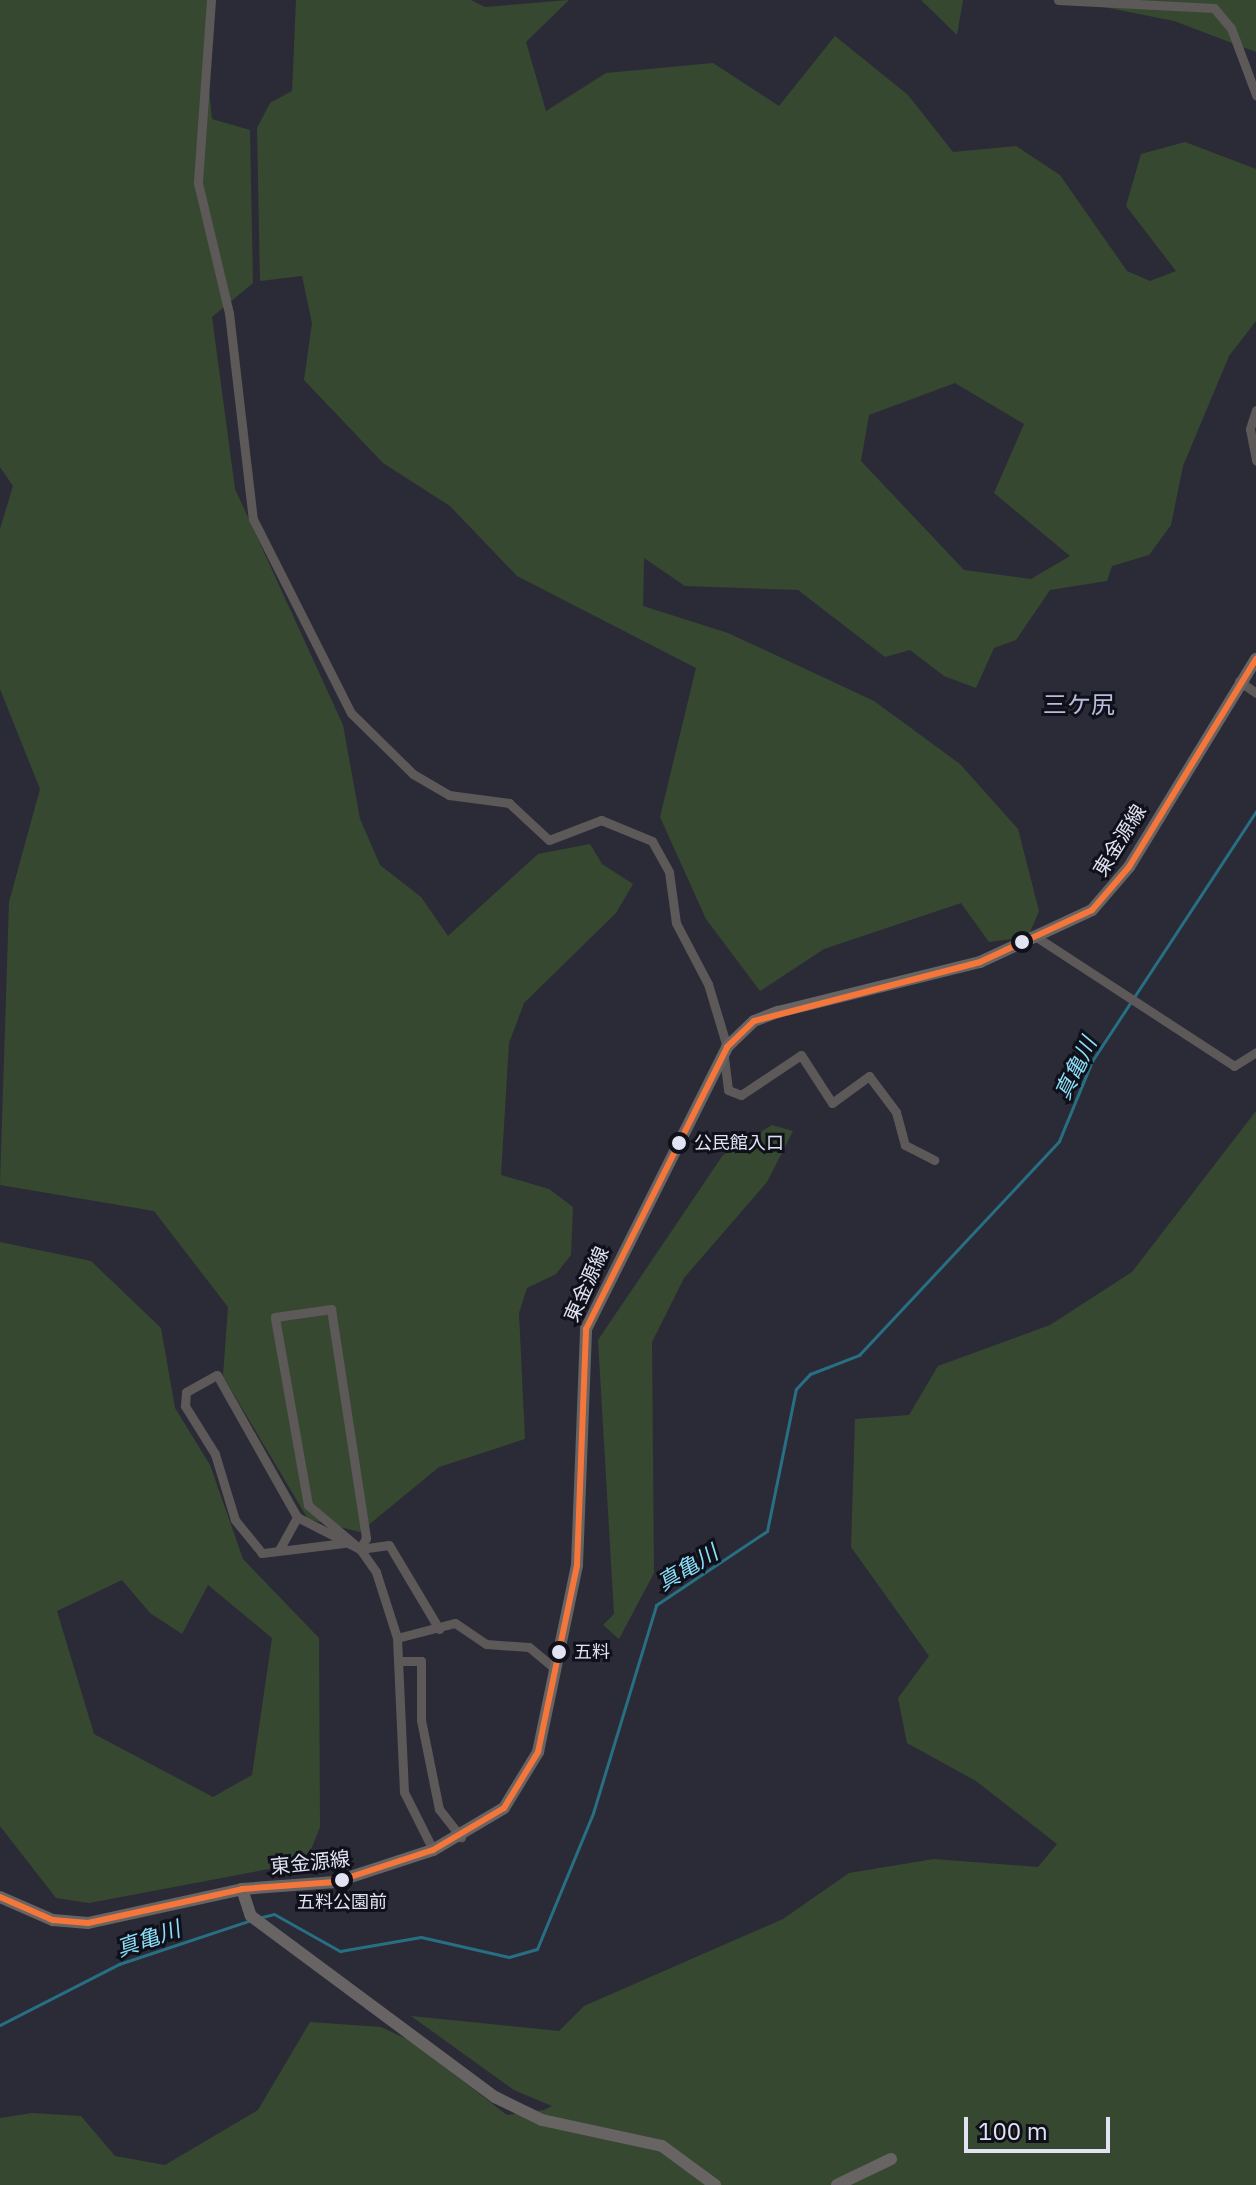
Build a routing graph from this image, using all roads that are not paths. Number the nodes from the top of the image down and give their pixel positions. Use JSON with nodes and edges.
{"nodes":[{"id":1,"x":211,"y":0,"type":"edge"},
{"id":2,"x":1058,"y":0,"type":"edge"},
{"id":3,"x":1256,"y":95,"type":"edge"},
{"id":4,"x":1256,"y":410,"type":"edge"},
{"id":5,"x":1256,"y":460,"type":"edge"},
{"id":6,"x":1256,"y":659,"type":"edge"},
{"id":7,"x":1239,"y":681,"type":"junction"},
{"id":8,"x":1256,"y":693,"type":"edge"},
{"id":9,"x":1038,"y":938,"type":"junction"},
{"id":10,"x":725,"y":1051,"type":"junction"},
{"id":11,"x":1256,"y":1052,"type":"edge"},
{"id":12,"x":934,"y":1160,"type":"dead end"},
{"id":13,"x":297,"y":1517,"type":"junction"},
{"id":14,"x":344,"y":1543,"type":"junction"},
{"id":15,"x":360,"y":1549,"type":"junction"},
{"id":16,"x":279,"y":1550,"type":"junction"},
{"id":17,"x":439,"y":1629,"type":"junction"},
{"id":18,"x":397,"y":1638,"type":"junction"},
{"id":19,"x":400,"y":1661,"type":"junction"},
{"id":20,"x":557,"y":1671,"type":"junction"},
{"id":21,"x":461,"y":1837,"type":"junction"},
{"id":22,"x":433,"y":1850,"type":"junction"},
{"id":23,"x":242,"y":1889,"type":"junction"},
{"id":24,"x":0,"y":1897,"type":"edge"},
{"id":25,"x":891,"y":2159,"type":"dead end"},
{"id":26,"x":715,"y":2185,"type":"edge"},
{"id":27,"x":837,"y":2185,"type":"edge"}],
"edges":[{"from":1,"to":10,"type":"street"},
{"from":2,"to":3,"type":"street"},
{"from":4,"to":5,"type":"street"},
{"from":6,"to":7,"type":"main road","name":"東金源線"},
{"from":7,"to":8,"type":"street"},
{"from":7,"to":9,"type":"main road","name":"東金源線"},
{"from":9,"to":10,"type":"main road","name":"東金源線"},
{"from":9,"to":11,"type":"street"},
{"from":10,"to":12,"type":"street"},
{"from":10,"to":20,"type":"main road","name":"東金源線"},
{"from":13,"to":14,"type":"street"},
{"from":13,"to":16,"type":"street"},
{"from":13,"to":16,"type":"street"},
{"from":14,"to":15,"type":"street"},
{"from":14,"to":16,"type":"street"},
{"from":15,"to":15,"type":"street"},
{"from":15,"to":17,"type":"street"},
{"from":15,"to":18,"type":"street"},
{"from":17,"to":18,"type":"street"},
{"from":17,"to":20,"type":"street"},
{"from":18,"to":19,"type":"street"},
{"from":19,"to":21,"type":"street"},
{"from":19,"to":22,"type":"street"},
{"from":20,"to":21,"type":"main road","name":"東金源線"},
{"from":21,"to":22,"type":"main road","name":"東金源線"},
{"from":22,"to":23,"type":"main road","name":"東金源線"},
{"from":23,"to":24,"type":"main road","name":"東金源線"},
{"from":23,"to":26,"type":"main road"},
{"from":25,"to":27,"type":"main road"}]}
